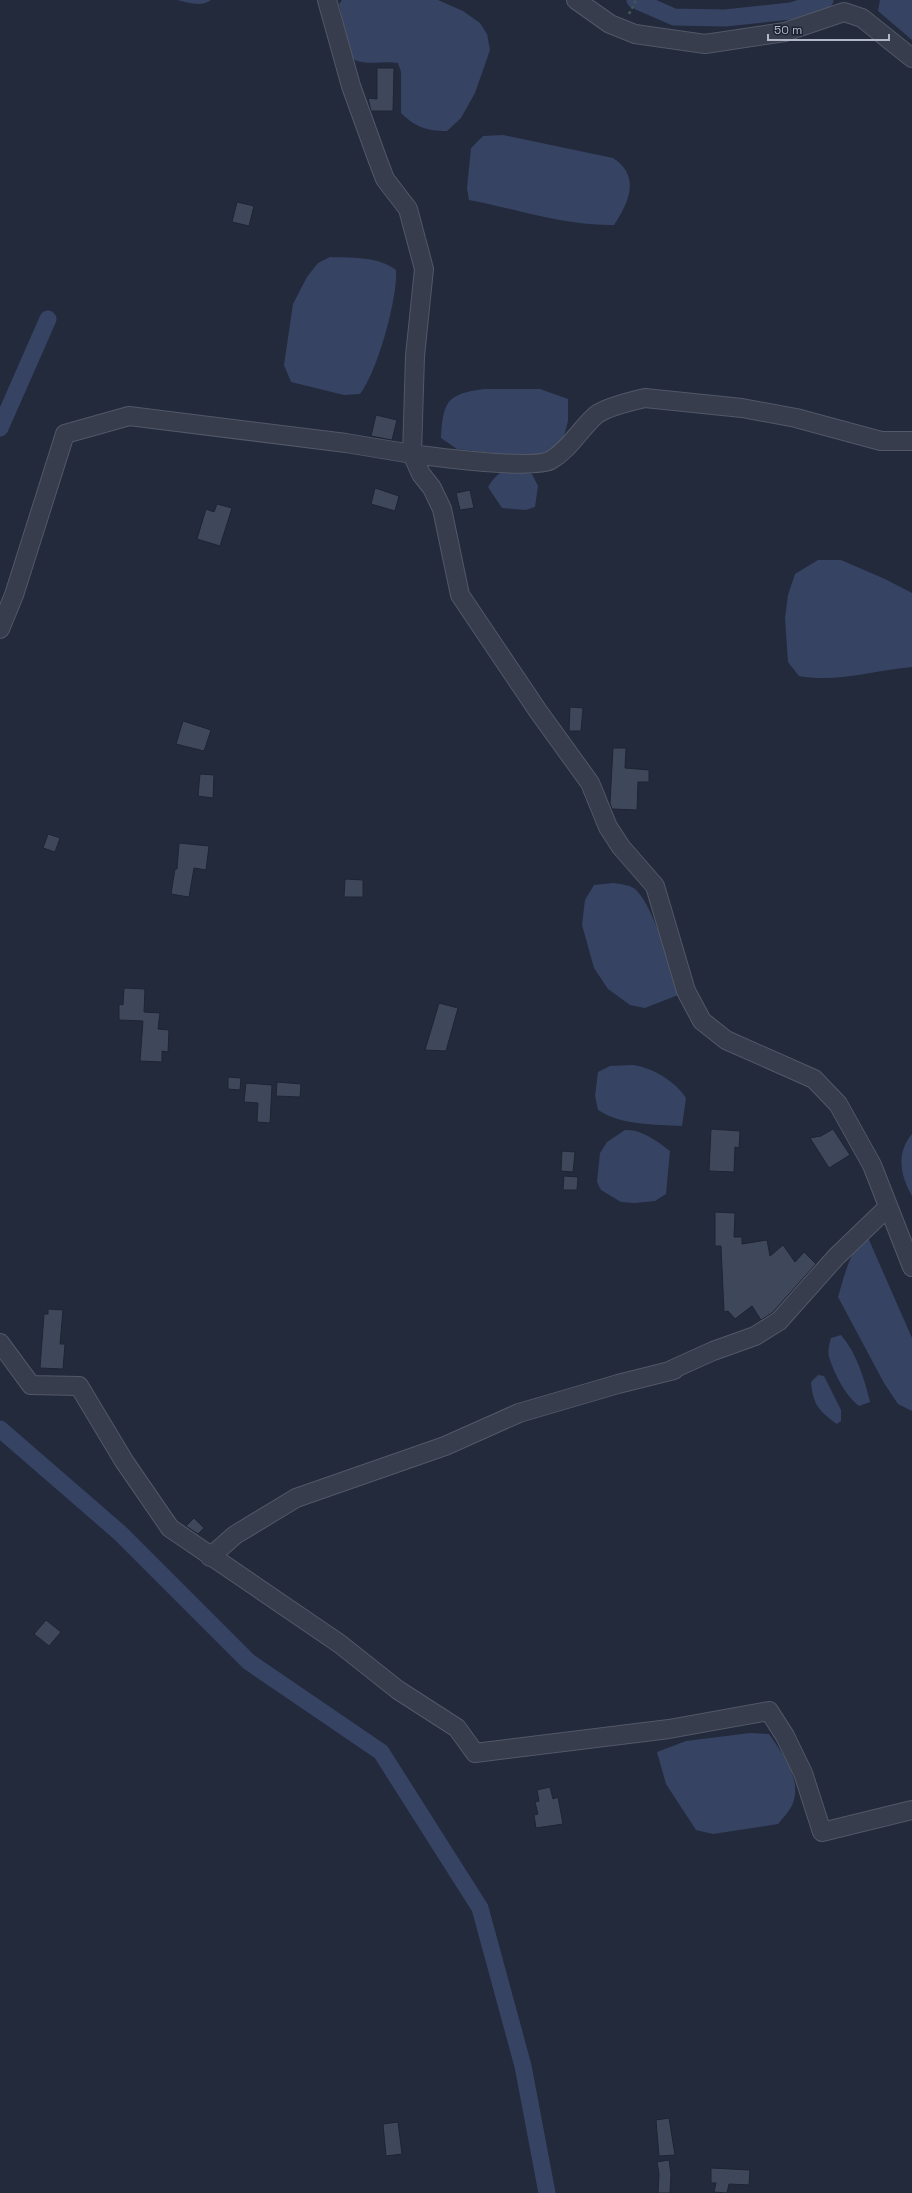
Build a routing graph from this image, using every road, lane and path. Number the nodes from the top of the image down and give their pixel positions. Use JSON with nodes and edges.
{"nodes":[{"id":1,"x":327,"y":0,"type":"edge"},
{"id":2,"x":576,"y":0,"type":"edge"},
{"id":3,"x":912,"y":58,"type":"edge"},
{"id":4,"x":912,"y":441,"type":"edge"},
{"id":5,"x":412,"y":454,"type":"junction"},
{"id":6,"x":0,"y":629,"type":"edge"},
{"id":7,"x":888,"y":1207,"type":"junction"},
{"id":8,"x":912,"y":1267,"type":"edge"},
{"id":9,"x":0,"y":1343,"type":"edge"},
{"id":10,"x":210,"y":1556,"type":"junction"},
{"id":11,"x":912,"y":1810,"type":"edge"}],
"edges":[{"from":1,"to":5,"type":"street"},
{"from":2,"to":3,"type":"street"},
{"from":4,"to":5,"type":"street"},
{"from":5,"to":6,"type":"street"},
{"from":5,"to":7,"type":"street"},
{"from":7,"to":8,"type":"street"},
{"from":7,"to":10,"type":"street"},
{"from":9,"to":10,"type":"street"},
{"from":10,"to":11,"type":"street"}]}
